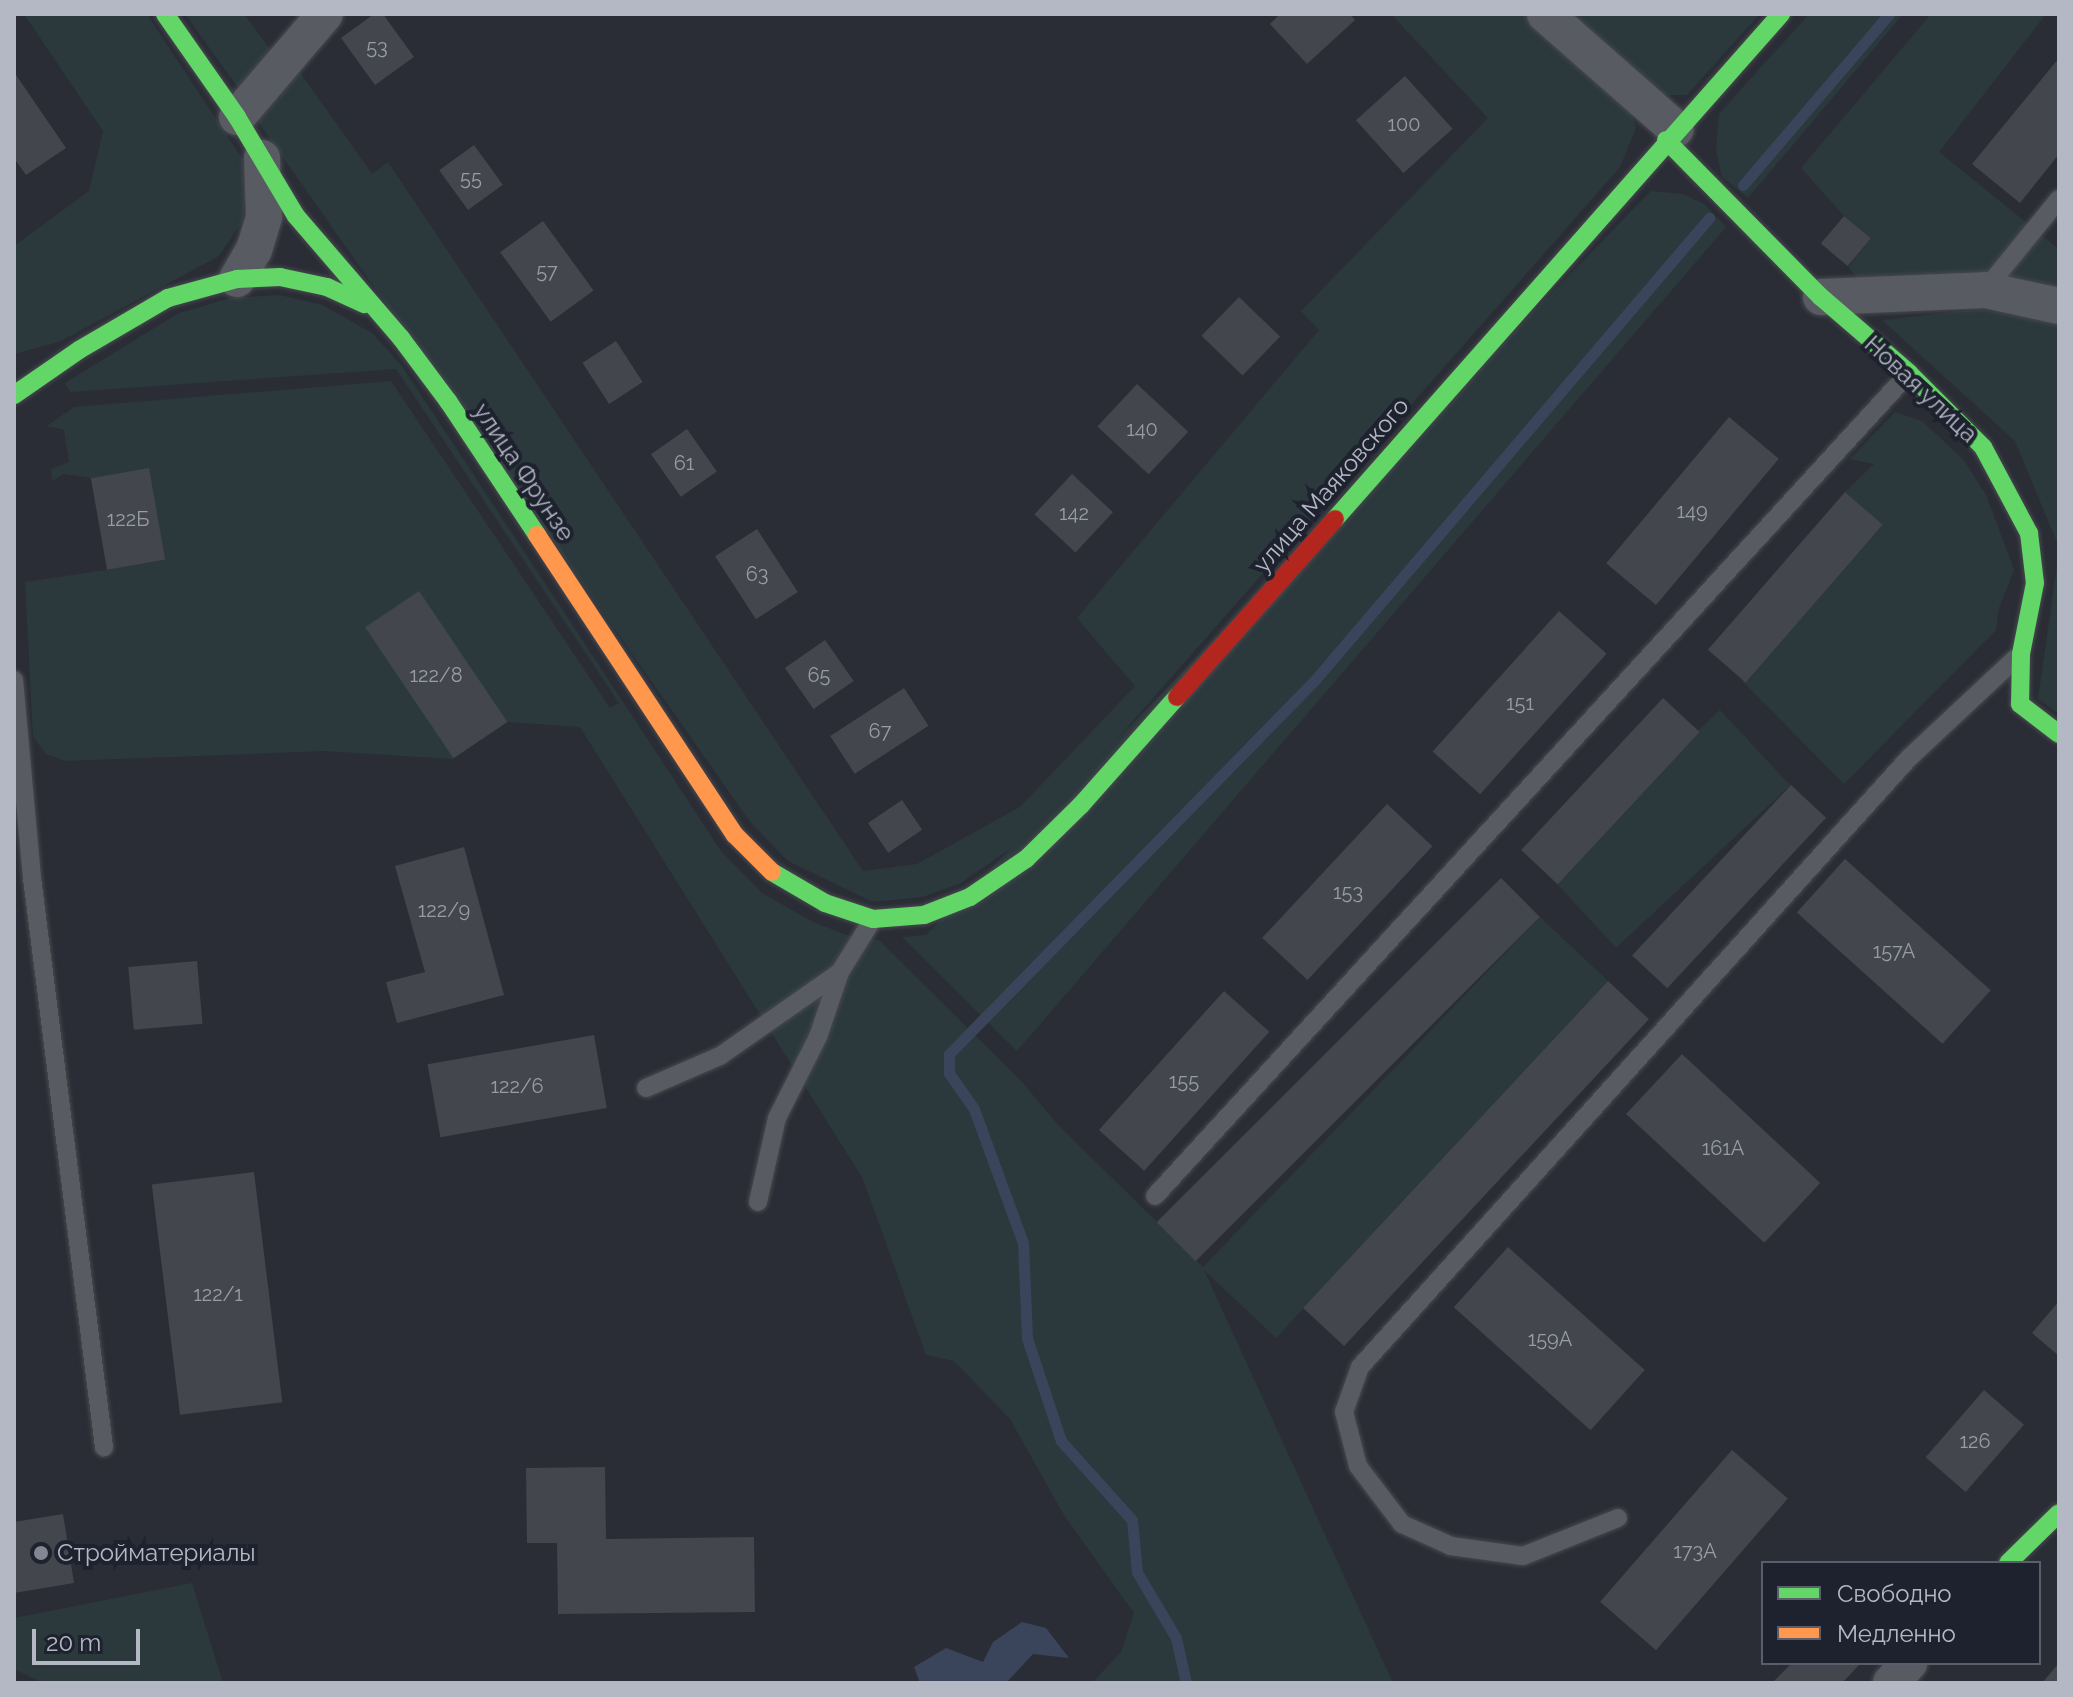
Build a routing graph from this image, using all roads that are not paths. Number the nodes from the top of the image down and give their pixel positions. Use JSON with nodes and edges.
{"nodes":[{"id":1,"x":165,"y":14,"type":"edge"},
{"id":2,"x":325,"y":14,"type":"edge"},
{"id":3,"x":1545,"y":14,"type":"edge"},
{"id":4,"x":1781,"y":14,"type":"edge"},
{"id":5,"x":237,"y":117,"type":"junction"},
{"id":6,"x":1671,"y":134,"type":"junction"},
{"id":7,"x":262,"y":157,"type":"junction"},
{"id":8,"x":2059,"y":199,"type":"edge"},
{"id":9,"x":237,"y":279,"type":"junction"},
{"id":10,"x":1985,"y":290,"type":"junction"},
{"id":11,"x":1821,"y":297,"type":"junction"},
{"id":12,"x":2059,"y":306,"type":"edge"},
{"id":13,"x":373,"y":309,"type":"junction"},
{"id":14,"x":1909,"y":373,"type":"junction"},
{"id":15,"x":14,"y":395,"type":"edge"},
{"id":16,"x":2021,"y":654,"type":"junction"},
{"id":17,"x":14,"y":680,"type":"edge"},
{"id":18,"x":2059,"y":734,"type":"edge"},
{"id":19,"x":873,"y":919,"type":"junction"},
{"id":20,"x":840,"y":972,"type":"junction"},
{"id":21,"x":646,"y":1088,"type":"dead end"},
{"id":22,"x":1155,"y":1196,"type":"dead end"},
{"id":23,"x":758,"y":1202,"type":"dead end"},
{"id":24,"x":104,"y":1447,"type":"dead end"},
{"id":25,"x":2059,"y":1513,"type":"edge"},
{"id":26,"x":1618,"y":1518,"type":"dead end"},
{"id":27,"x":2010,"y":1561,"type":"edge"},
{"id":28,"x":1907,"y":1665,"type":"edge"},
{"id":29,"x":1891,"y":1683,"type":"edge"}],
"edges":[{"from":1,"to":5,"type":"main road","name":"улица Фрунзе"},
{"from":2,"to":5,"type":"street"},
{"from":3,"to":6,"type":"street","name":"Новая улица"},
{"from":4,"to":6,"type":"main road","name":"улица Маяковского"},
{"from":5,"to":7,"type":"main road","name":"улица Фрунзе"},
{"from":6,"to":11,"type":"main road","name":"Новая улица"},
{"from":6,"to":19,"type":"main road","name":"улица Маяковского"},
{"from":7,"to":9,"type":"street"},
{"from":7,"to":13,"type":"main road","name":"улица Фрунзе"},
{"from":8,"to":10,"type":"lane"},
{"from":9,"to":13,"type":"main road"},
{"from":9,"to":15,"type":"main road"},
{"from":10,"to":11,"type":"street"},
{"from":10,"to":12,"type":"street"},
{"from":11,"to":14,"type":"main road","name":"Новая улица"},
{"from":13,"to":19,"type":"main road","name":"улица Фрунзе"},
{"from":14,"to":16,"type":"main road","name":"Новая улица"},
{"from":14,"to":22,"type":"lane"},
{"from":16,"to":18,"type":"main road","name":"Новая улица"},
{"from":16,"to":26,"type":"lane"},
{"from":17,"to":24,"type":"lane"},
{"from":19,"to":20,"type":"lane"},
{"from":20,"to":21,"type":"lane"},
{"from":20,"to":23,"type":"lane"},
{"from":25,"to":27,"type":"main road"},
{"from":28,"to":29,"type":"street"}]}
